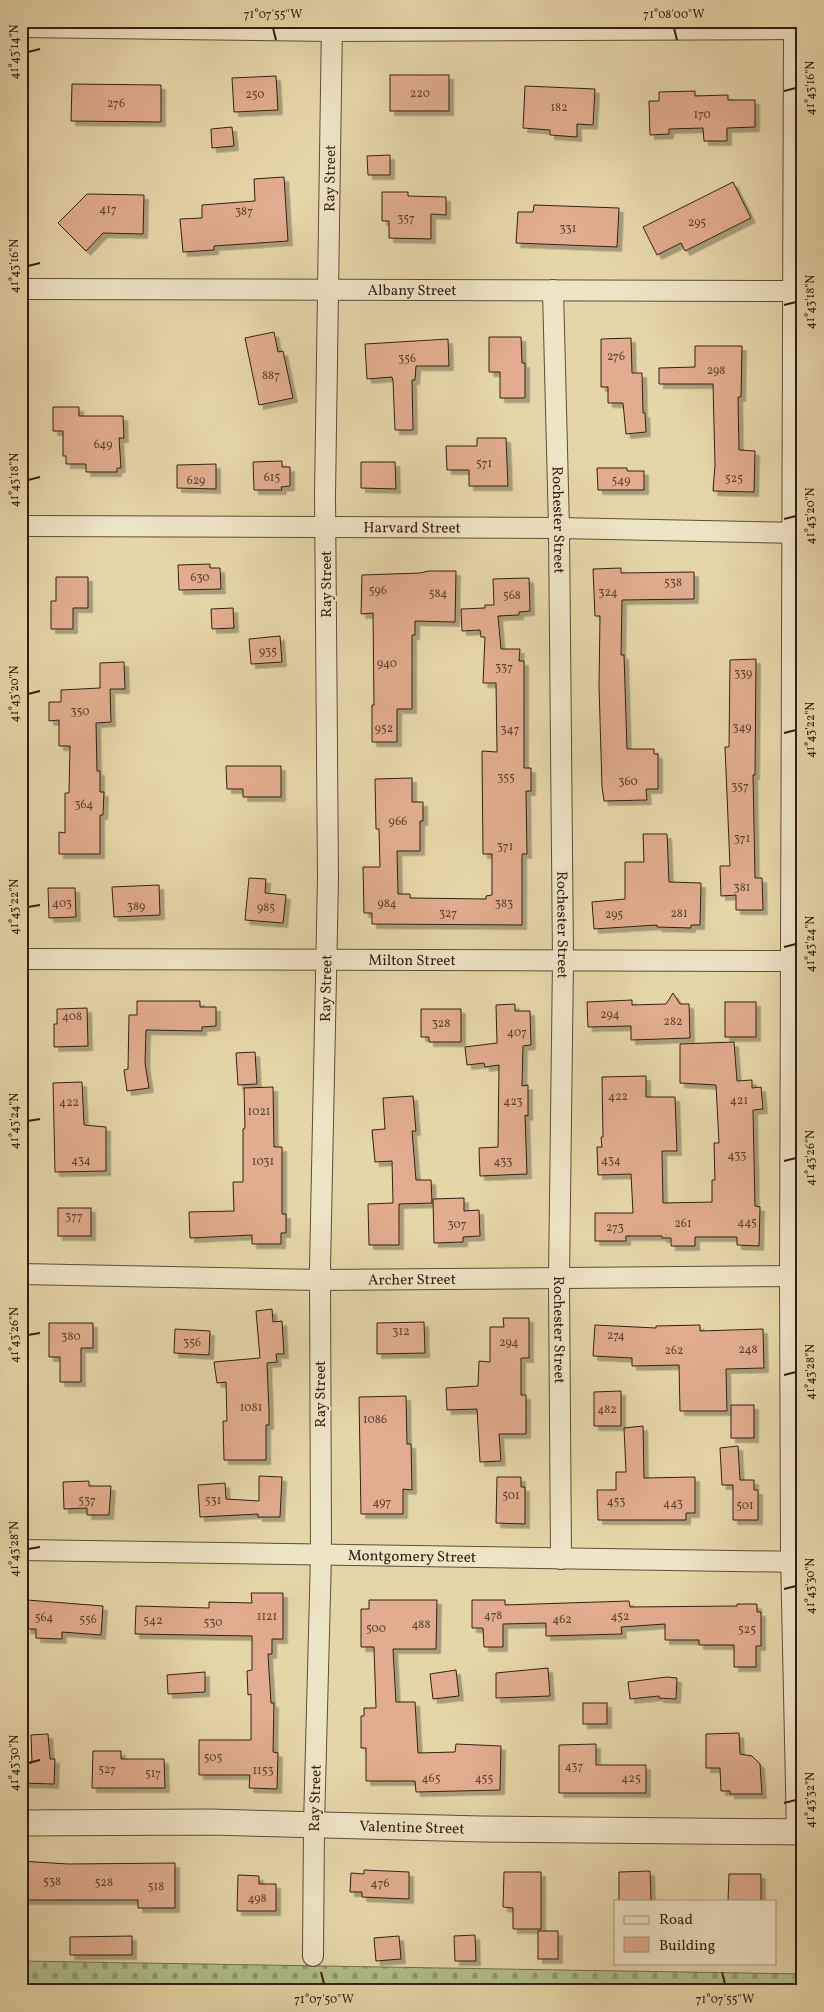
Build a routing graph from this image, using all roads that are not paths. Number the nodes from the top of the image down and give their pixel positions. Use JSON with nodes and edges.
{"nodes":[{"id":1,"x":332,"y":26,"type":"edge"},
{"id":2,"x":797,"y":26,"type":"edge"},
{"id":3,"x":21,"y":27,"type":"edge"},
{"id":4,"x":21,"y":289,"type":"edge"},
{"id":5,"x":329,"y":289,"type":"junction"},
{"id":6,"x":553,"y":290,"type":"junction"},
{"id":7,"x":798,"y":291,"type":"edge"},
{"id":8,"x":21,"y":526,"type":"edge"},
{"id":9,"x":325,"y":528,"type":"junction"},
{"id":10,"x":559,"y":528,"type":"junction"},
{"id":11,"x":798,"y":533,"type":"edge"},
{"id":12,"x":798,"y":748,"type":"edge"},
{"id":13,"x":21,"y":959,"type":"edge"},
{"id":14,"x":563,"y":960,"type":"junction"},
{"id":15,"x":326,"y":961,"type":"junction"},
{"id":16,"x":797,"y":961,"type":"edge"},
{"id":17,"x":21,"y":1274,"type":"edge"},
{"id":18,"x":797,"y":1276,"type":"edge"},
{"id":19,"x":559,"y":1278,"type":"junction"},
{"id":20,"x":320,"y":1280,"type":"junction"},
{"id":21,"x":21,"y":1550,"type":"edge"},
{"id":22,"x":321,"y":1555,"type":"junction"},
{"id":23,"x":561,"y":1559,"type":"junction"},
{"id":24,"x":797,"y":1562,"type":"edge"},
{"id":25,"x":21,"y":1823,"type":"edge"},
{"id":26,"x":314,"y":1825,"type":"junction"},
{"id":27,"x":800,"y":1832,"type":"edge"},
{"id":28,"x":313,"y":1956,"type":"dead end"}],
"edges":[{"from":1,"to":2,"type":"street"},
{"from":1,"to":3,"type":"street"},
{"from":1,"to":5,"type":"street","name":"Ray Street"},
{"from":2,"to":7,"type":"street"},
{"from":4,"to":5,"type":"street","name":"Albany Street"},
{"from":5,"to":6,"type":"street","name":"Albany Street"},
{"from":5,"to":9,"type":"street","name":"Ray Street"},
{"from":6,"to":7,"type":"street","name":"Albany Street"},
{"from":6,"to":10,"type":"street","name":"Rochester Street"},
{"from":7,"to":11,"type":"street"},
{"from":8,"to":9,"type":"street","name":"Harvard Street"},
{"from":9,"to":10,"type":"street","name":"Harvard Street"},
{"from":9,"to":15,"type":"street","name":"Ray Street"},
{"from":10,"to":11,"type":"street","name":"Harvard Street"},
{"from":10,"to":14,"type":"street","name":"Rochester Street"},
{"from":11,"to":12,"type":"street"},
{"from":12,"to":16,"type":"street"},
{"from":13,"to":15,"type":"street","name":"Milton Street"},
{"from":14,"to":15,"type":"street","name":"Milton Street"},
{"from":14,"to":16,"type":"street","name":"Milton Street"},
{"from":14,"to":19,"type":"street","name":"Rochester Street"},
{"from":15,"to":20,"type":"street","name":"Ray Street"},
{"from":16,"to":18,"type":"street"},
{"from":17,"to":20,"type":"street","name":"Archer Street"},
{"from":18,"to":19,"type":"street","name":"Archer Street"},
{"from":18,"to":24,"type":"street"},
{"from":19,"to":20,"type":"street","name":"Archer Street"},
{"from":19,"to":23,"type":"street","name":"Rochester Street"},
{"from":20,"to":22,"type":"street","name":"Ray Street"},
{"from":21,"to":22,"type":"street","name":"Montgomery Street"},
{"from":22,"to":23,"type":"street","name":"Montgomery Street"},
{"from":22,"to":26,"type":"street","name":"Ray Street"},
{"from":23,"to":24,"type":"street","name":"Montgomery Street"},
{"from":24,"to":27,"type":"street"},
{"from":25,"to":26,"type":"street","name":"Valentine Street"},
{"from":26,"to":27,"type":"street","name":"Valentine Street"},
{"from":26,"to":28,"type":"street","name":"Ray Street"}]}
